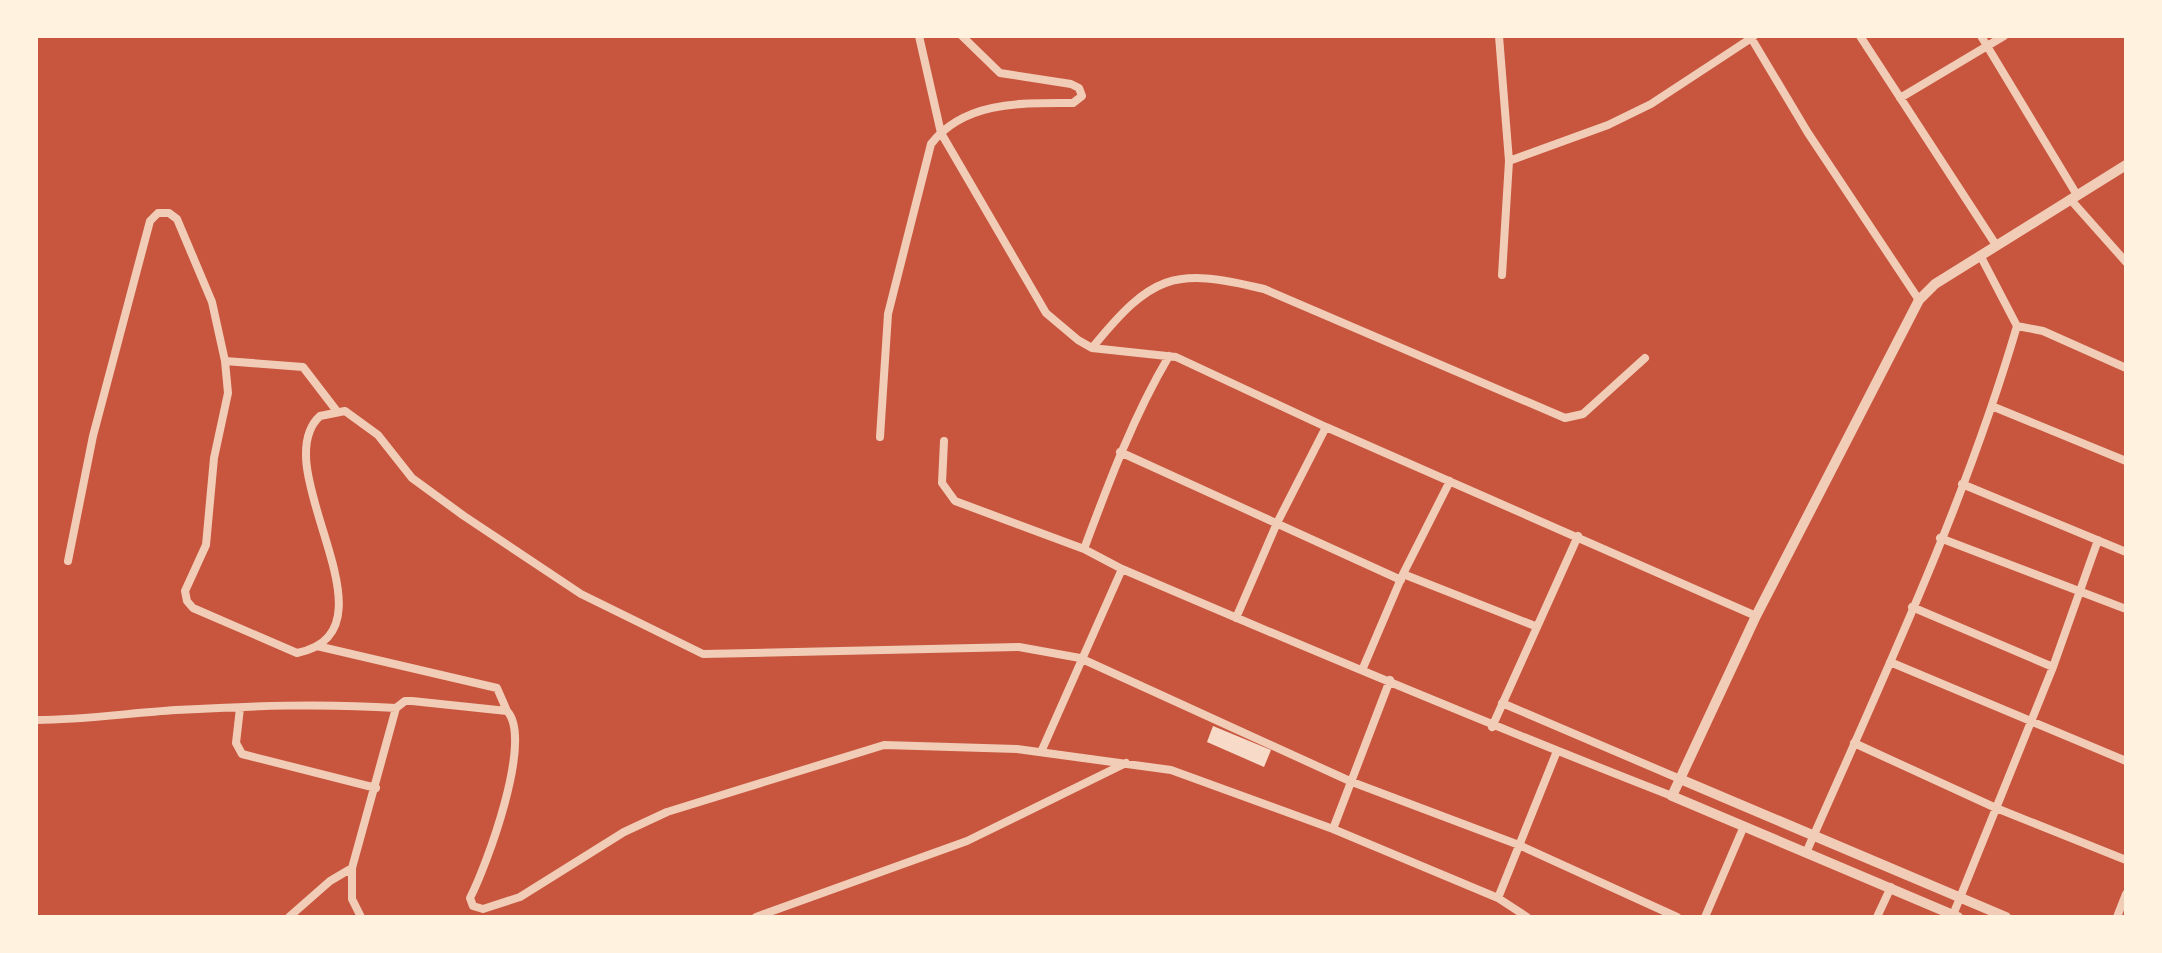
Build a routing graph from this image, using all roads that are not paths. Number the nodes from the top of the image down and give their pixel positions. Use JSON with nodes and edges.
{"nodes":[{"id":1,"x":919,"y":36,"type":"edge"},
{"id":2,"x":962,"y":36,"type":"edge"},
{"id":3,"x":1499,"y":36,"type":"edge"},
{"id":4,"x":1860,"y":36,"type":"edge"},
{"id":5,"x":1981,"y":36,"type":"edge"},
{"id":6,"x":2004,"y":36,"type":"edge"},
{"id":7,"x":1752,"y":37,"type":"edge"},
{"id":8,"x":1987,"y":46,"type":"junction"},
{"id":9,"x":1900,"y":98,"type":"junction"},
{"id":10,"x":941,"y":133,"type":"junction"},
{"id":11,"x":1509,"y":161,"type":"junction"},
{"id":12,"x":2126,"y":165,"type":"edge"},
{"id":13,"x":2073,"y":197,"type":"junction"},
{"id":14,"x":1996,"y":245,"type":"junction"},
{"id":15,"x":1980,"y":255,"type":"junction"},
{"id":16,"x":2126,"y":262,"type":"edge"},
{"id":17,"x":1502,"y":275,"type":"dead end"},
{"id":18,"x":1919,"y":300,"type":"junction"},
{"id":19,"x":2017,"y":326,"type":"junction"},
{"id":20,"x":1092,"y":348,"type":"junction"},
{"id":21,"x":1169,"y":356,"type":"junction"},
{"id":22,"x":1645,"y":358,"type":"dead end"},
{"id":23,"x":225,"y":361,"type":"junction"},
{"id":24,"x":2126,"y":368,"type":"edge"},
{"id":25,"x":1994,"y":407,"type":"junction"},
{"id":26,"x":336,"y":410,"type":"junction"},
{"id":27,"x":1326,"y":427,"type":"junction"},
{"id":28,"x":880,"y":437,"type":"dead end"},
{"id":29,"x":944,"y":441,"type":"dead end"},
{"id":30,"x":1120,"y":452,"type":"junction"},
{"id":31,"x":2125,"y":457,"type":"edge"},
{"id":32,"x":1450,"y":481,"type":"junction"},
{"id":33,"x":1962,"y":484,"type":"junction"},
{"id":34,"x":1277,"y":523,"type":"junction"},
{"id":35,"x":1578,"y":536,"type":"junction"},
{"id":36,"x":1940,"y":538,"type":"junction"},
{"id":37,"x":2098,"y":540,"type":"junction"},
{"id":38,"x":1084,"y":549,"type":"junction"},
{"id":39,"x":2126,"y":552,"type":"edge"},
{"id":40,"x":68,"y":561,"type":"dead end"},
{"id":41,"x":1122,"y":569,"type":"junction"},
{"id":42,"x":1402,"y":577,"type":"junction"},
{"id":43,"x":2081,"y":591,"type":"junction"},
{"id":44,"x":1912,"y":607,"type":"junction"},
{"id":45,"x":2126,"y":609,"type":"edge"},
{"id":46,"x":1756,"y":616,"type":"junction"},
{"id":47,"x":1236,"y":618,"type":"junction"},
{"id":48,"x":1535,"y":626,"type":"junction"},
{"id":49,"x":317,"y":646,"type":"junction"},
{"id":50,"x":1080,"y":658,"type":"junction"},
{"id":51,"x":1890,"y":662,"type":"junction"},
{"id":52,"x":2053,"y":667,"type":"junction"},
{"id":53,"x":1363,"y":668,"type":"junction"},
{"id":54,"x":1390,"y":680,"type":"junction"},
{"id":55,"x":1502,"y":703,"type":"junction"},
{"id":56,"x":240,"y":708,"type":"junction"},
{"id":57,"x":396,"y":708,"type":"junction"},
{"id":58,"x":507,"y":711,"type":"junction"},
{"id":59,"x":36,"y":720,"type":"edge"},
{"id":60,"x":2031,"y":721,"type":"junction"},
{"id":61,"x":1492,"y":727,"type":"junction"},
{"id":62,"x":1854,"y":743,"type":"junction"},
{"id":63,"x":1557,"y":751,"type":"junction"},
{"id":64,"x":1041,"y":752,"type":"junction"},
{"id":65,"x":2126,"y":761,"type":"edge"},
{"id":66,"x":1127,"y":763,"type":"junction"},
{"id":67,"x":1680,"y":779,"type":"junction"},
{"id":68,"x":1352,"y":782,"type":"junction"},
{"id":69,"x":376,"y":788,"type":"junction"},
{"id":70,"x":1672,"y":796,"type":"junction"},
{"id":71,"x":1996,"y":808,"type":"junction"},
{"id":72,"x":1744,"y":826,"type":"junction"},
{"id":73,"x":1333,"y":829,"type":"junction"},
{"id":74,"x":1814,"y":835,"type":"junction"},
{"id":75,"x":1519,"y":845,"type":"junction"},
{"id":76,"x":1806,"y":853,"type":"junction"},
{"id":77,"x":2126,"y":860,"type":"edge"},
{"id":78,"x":352,"y":868,"type":"junction"},
{"id":79,"x":1891,"y":887,"type":"junction"},
{"id":80,"x":2126,"y":894,"type":"edge"},
{"id":81,"x":1498,"y":898,"type":"junction"},
{"id":82,"x":1959,"y":899,"type":"junction"},
{"id":83,"x":1955,"y":916,"type":"edge"},
{"id":84,"x":289,"y":917,"type":"edge"},
{"id":85,"x":361,"y":917,"type":"edge"},
{"id":86,"x":756,"y":917,"type":"edge"},
{"id":87,"x":1527,"y":917,"type":"edge"},
{"id":88,"x":1677,"y":917,"type":"edge"},
{"id":89,"x":1705,"y":917,"type":"edge"},
{"id":90,"x":1877,"y":917,"type":"edge"},
{"id":91,"x":2006,"y":917,"type":"edge"},
{"id":92,"x":2117,"y":917,"type":"edge"}],
"edges":[{"from":1,"to":10,"type":"street"},
{"from":2,"to":10,"type":"street"},
{"from":3,"to":11,"type":"street"},
{"from":4,"to":9,"type":"street"},
{"from":5,"to":8,"type":"street"},
{"from":6,"to":8,"type":"street"},
{"from":7,"to":11,"type":"street"},
{"from":7,"to":18,"type":"street"},
{"from":8,"to":9,"type":"street"},
{"from":8,"to":13,"type":"street"},
{"from":9,"to":14,"type":"street"},
{"from":10,"to":20,"type":"street"},
{"from":10,"to":28,"type":"street"},
{"from":11,"to":17,"type":"street"},
{"from":12,"to":13,"type":"street"},
{"from":13,"to":14,"type":"street"},
{"from":13,"to":16,"type":"street"},
{"from":14,"to":15,"type":"street"},
{"from":15,"to":18,"type":"street"},
{"from":15,"to":19,"type":"street"},
{"from":18,"to":46,"type":"street"},
{"from":19,"to":24,"type":"street"},
{"from":19,"to":25,"type":"street"},
{"from":20,"to":21,"type":"street"},
{"from":20,"to":22,"type":"street"},
{"from":21,"to":27,"type":"street"},
{"from":21,"to":30,"type":"street"},
{"from":23,"to":26,"type":"street"},
{"from":23,"to":40,"type":"street"},
{"from":23,"to":49,"type":"street"},
{"from":25,"to":31,"type":"street"},
{"from":25,"to":33,"type":"street"},
{"from":26,"to":49,"type":"street"},
{"from":26,"to":50,"type":"street"},
{"from":27,"to":32,"type":"street"},
{"from":27,"to":34,"type":"street"},
{"from":29,"to":38,"type":"street"},
{"from":30,"to":34,"type":"street"},
{"from":30,"to":38,"type":"street"},
{"from":32,"to":35,"type":"street"},
{"from":32,"to":42,"type":"street"},
{"from":33,"to":36,"type":"street"},
{"from":33,"to":37,"type":"street"},
{"from":34,"to":42,"type":"street"},
{"from":34,"to":47,"type":"street"},
{"from":35,"to":46,"type":"street"},
{"from":35,"to":48,"type":"street"},
{"from":36,"to":43,"type":"street"},
{"from":36,"to":44,"type":"street"},
{"from":37,"to":39,"type":"street"},
{"from":37,"to":43,"type":"street"},
{"from":38,"to":41,"type":"street"},
{"from":41,"to":47,"type":"street"},
{"from":41,"to":50,"type":"street"},
{"from":42,"to":48,"type":"street"},
{"from":42,"to":53,"type":"street"},
{"from":43,"to":45,"type":"street"},
{"from":43,"to":52,"type":"street"},
{"from":44,"to":51,"type":"street"},
{"from":44,"to":52,"type":"street"},
{"from":46,"to":67,"type":"street"},
{"from":47,"to":53,"type":"street"},
{"from":48,"to":55,"type":"street"},
{"from":49,"to":58,"type":"street"},
{"from":50,"to":64,"type":"street"},
{"from":50,"to":68,"type":"street"},
{"from":51,"to":60,"type":"street"},
{"from":51,"to":62,"type":"street"},
{"from":52,"to":60,"type":"street"},
{"from":53,"to":54,"type":"street"},
{"from":54,"to":61,"type":"street"},
{"from":54,"to":68,"type":"street"},
{"from":55,"to":61,"type":"street"},
{"from":55,"to":67,"type":"street"},
{"from":56,"to":57,"type":"street"},
{"from":56,"to":59,"type":"street"},
{"from":56,"to":69,"type":"street"},
{"from":57,"to":58,"type":"street"},
{"from":57,"to":69,"type":"street"},
{"from":58,"to":64,"type":"street"},
{"from":60,"to":65,"type":"street"},
{"from":60,"to":71,"type":"street"},
{"from":61,"to":63,"type":"street"},
{"from":62,"to":71,"type":"street"},
{"from":62,"to":74,"type":"street"},
{"from":63,"to":70,"type":"street"},
{"from":63,"to":75,"type":"street"},
{"from":64,"to":66,"type":"street"},
{"from":66,"to":73,"type":"street"},
{"from":66,"to":86,"type":"street"},
{"from":67,"to":70,"type":"street"},
{"from":67,"to":74,"type":"street"},
{"from":68,"to":73,"type":"street"},
{"from":68,"to":75,"type":"street"},
{"from":69,"to":78,"type":"street"},
{"from":70,"to":72,"type":"street"},
{"from":71,"to":77,"type":"street"},
{"from":71,"to":82,"type":"street"},
{"from":72,"to":76,"type":"street"},
{"from":72,"to":89,"type":"street"},
{"from":73,"to":81,"type":"street"},
{"from":74,"to":76,"type":"street"},
{"from":74,"to":82,"type":"street"},
{"from":75,"to":81,"type":"street"},
{"from":75,"to":88,"type":"street"},
{"from":76,"to":79,"type":"street"},
{"from":78,"to":84,"type":"street"},
{"from":78,"to":85,"type":"street"},
{"from":79,"to":83,"type":"street"},
{"from":79,"to":90,"type":"street"},
{"from":80,"to":92,"type":"street"},
{"from":81,"to":87,"type":"street"},
{"from":82,"to":83,"type":"street"},
{"from":82,"to":91,"type":"street"}]}
